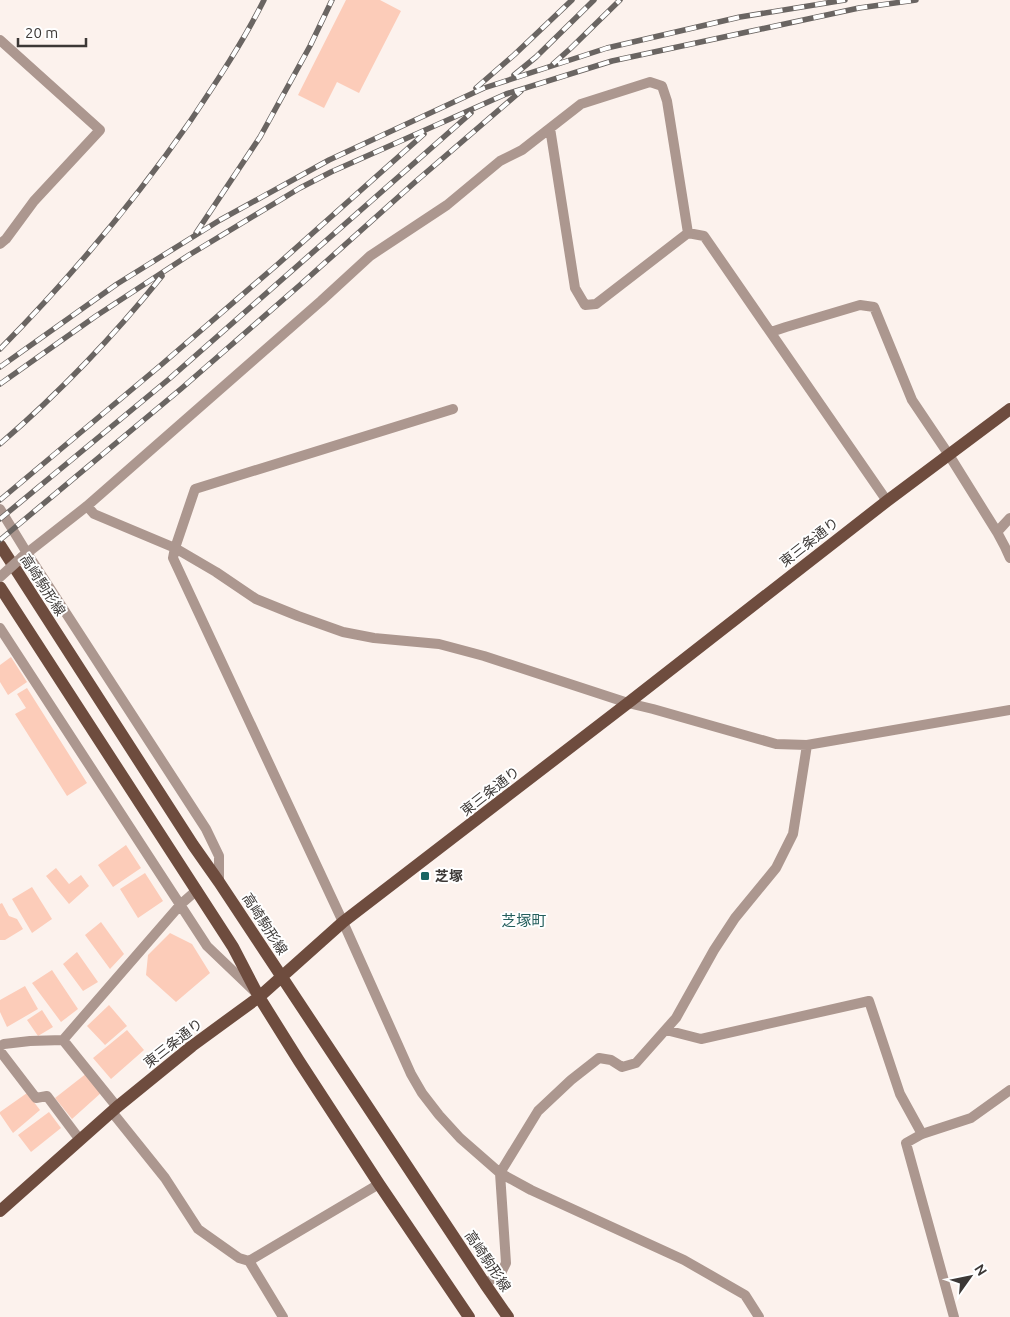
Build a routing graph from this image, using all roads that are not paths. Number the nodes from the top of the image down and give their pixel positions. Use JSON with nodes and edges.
{"nodes":[{"id":1,"x":0,"y":40,"type":"edge"},
{"id":2,"x":550,"y":128,"type":"junction"},
{"id":3,"x":688,"y":233,"type":"junction"},
{"id":4,"x":0,"y":244,"type":"edge"},
{"id":5,"x":771,"y":332,"type":"junction"},
{"id":6,"x":1010,"y":409,"type":"edge"},
{"id":7,"x":453,"y":410,"type":"dead end"},
{"id":8,"x":949,"y":456,"type":"junction"},
{"id":9,"x":887,"y":501,"type":"junction"},
{"id":10,"x":88,"y":506,"type":"junction"},
{"id":11,"x":0,"y":509,"type":"edge"},
{"id":12,"x":1010,"y":518,"type":"edge"},
{"id":13,"x":998,"y":532,"type":"junction"},
{"id":14,"x":0,"y":545,"type":"edge"},
{"id":15,"x":175,"y":548,"type":"junction"},
{"id":16,"x":25,"y":555,"type":"junction"},
{"id":17,"x":1010,"y":558,"type":"edge"},
{"id":18,"x":0,"y":577,"type":"edge"},
{"id":19,"x":0,"y":587,"type":"edge"},
{"id":20,"x":0,"y":628,"type":"edge"},
{"id":21,"x":628,"y":703,"type":"junction"},
{"id":22,"x":1010,"y":710,"type":"edge"},
{"id":23,"x":806,"y":746,"type":"junction"},
{"id":24,"x":219,"y":882,"type":"junction"},
{"id":25,"x":196,"y":890,"type":"junction"},
{"id":26,"x":180,"y":904,"type":"junction"},
{"id":27,"x":343,"y":922,"type":"junction"},
{"id":28,"x":282,"y":978,"type":"junction"},
{"id":29,"x":259,"y":997,"type":"junction"},
{"id":30,"x":666,"y":1030,"type":"junction"},
{"id":31,"x":63,"y":1040,"type":"junction"},
{"id":32,"x":1,"y":1044,"type":"edge"},
{"id":33,"x":1010,"y":1090,"type":"edge"},
{"id":34,"x":115,"y":1110,"type":"junction"},
{"id":35,"x":922,"y":1134,"type":"junction"},
{"id":36,"x":80,"y":1140,"type":"junction"},
{"id":37,"x":500,"y":1173,"type":"junction"},
{"id":38,"x":379,"y":1184,"type":"junction"},
{"id":39,"x":0,"y":1211,"type":"edge"},
{"id":40,"x":249,"y":1261,"type":"junction"},
{"id":41,"x":485,"y":1284,"type":"junction"},
{"id":42,"x":283,"y":1317,"type":"edge"},
{"id":43,"x":469,"y":1317,"type":"edge"},
{"id":44,"x":508,"y":1317,"type":"edge"},
{"id":45,"x":759,"y":1317,"type":"edge"},
{"id":46,"x":954,"y":1317,"type":"edge"}],
"edges":[{"from":1,"to":4,"type":"street"},
{"from":2,"to":3,"type":"street"},
{"from":2,"to":3,"type":"street"},
{"from":2,"to":10,"type":"street"},
{"from":3,"to":5,"type":"street"},
{"from":5,"to":8,"type":"street"},
{"from":5,"to":9,"type":"street"},
{"from":6,"to":8,"type":"main road","name":"東三条通り"},
{"from":7,"to":15,"type":"street"},
{"from":8,"to":9,"type":"main road","name":"東三条通り"},
{"from":8,"to":13,"type":"street"},
{"from":9,"to":21,"type":"main road","name":"東三条通り"},
{"from":10,"to":15,"type":"street"},
{"from":10,"to":16,"type":"street"},
{"from":11,"to":16,"type":"street"},
{"from":12,"to":13,"type":"street"},
{"from":13,"to":17,"type":"street"},
{"from":14,"to":24,"type":"main road","name":"高崎駒形線"},
{"from":15,"to":21,"type":"street"},
{"from":15,"to":27,"type":"street"},
{"from":16,"to":18,"type":"street","bridge":true},
{"from":16,"to":24,"type":"street"},
{"from":19,"to":25,"type":"main road"},
{"from":20,"to":26,"type":"street"},
{"from":21,"to":23,"type":"street"},
{"from":21,"to":27,"type":"main road","name":"東三条通り"},
{"from":22,"to":23,"type":"street"},
{"from":23,"to":30,"type":"street"},
{"from":24,"to":28,"type":"main road","name":"高崎駒形線"},
{"from":25,"to":26,"type":"street"},
{"from":25,"to":29,"type":"main road"},
{"from":26,"to":29,"type":"street"},
{"from":26,"to":31,"type":"street"},
{"from":27,"to":28,"type":"main road","name":"東三条通り"},
{"from":27,"to":37,"type":"street"},
{"from":28,"to":29,"type":"main road","name":"東三条通り"},
{"from":28,"to":41,"type":"main road","name":"高崎駒形線"},
{"from":29,"to":34,"type":"main road","name":"東三条通り"},
{"from":29,"to":38,"type":"main road"},
{"from":30,"to":35,"type":"street"},
{"from":30,"to":37,"type":"street"},
{"from":31,"to":32,"type":"street"},
{"from":31,"to":34,"type":"street"},
{"from":32,"to":36,"type":"street"},
{"from":33,"to":35,"type":"street"},
{"from":34,"to":36,"type":"main road","name":"東三条通り"},
{"from":34,"to":40,"type":"street"},
{"from":35,"to":46,"type":"street"},
{"from":36,"to":39,"type":"main road","name":"東三条通り"},
{"from":37,"to":41,"type":"street"},
{"from":37,"to":45,"type":"street"},
{"from":38,"to":40,"type":"street"},
{"from":38,"to":43,"type":"main road"},
{"from":40,"to":42,"type":"street"},
{"from":41,"to":44,"type":"main road","name":"高崎駒形線"}]}
